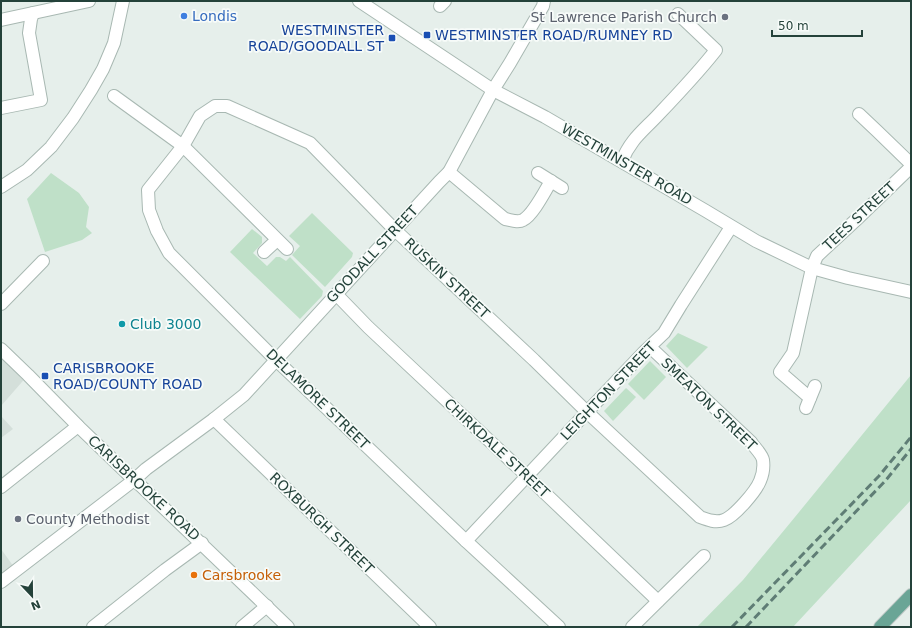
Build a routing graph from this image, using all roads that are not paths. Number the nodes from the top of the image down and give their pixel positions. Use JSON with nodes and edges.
{"nodes":[{"id":1,"x":89,"y":1,"type":"edge"},
{"id":2,"x":123,"y":1,"type":"edge"},
{"id":3,"x":359,"y":1,"type":"edge"},
{"id":4,"x":544,"y":1,"type":"edge"},
{"id":5,"x":33,"y":13,"type":"junction"},
{"id":6,"x":678,"y":14,"type":"dead end"},
{"id":7,"x":1,"y":20,"type":"edge"},
{"id":8,"x":493,"y":90,"type":"junction"},
{"id":9,"x":114,"y":96,"type":"dead end"},
{"id":10,"x":1,"y":108,"type":"edge"},
{"id":11,"x":859,"y":114,"type":"dead end"},
{"id":12,"x":183,"y":146,"type":"junction"},
{"id":13,"x":622,"y":161,"type":"junction"},
{"id":14,"x":911,"y":166,"type":"edge"},
{"id":15,"x":449,"y":172,"type":"junction"},
{"id":16,"x":538,"y":174,"type":"dead end"},
{"id":17,"x":550,"y":181,"type":"junction"},
{"id":18,"x":1,"y":188,"type":"edge"},
{"id":19,"x":562,"y":188,"type":"dead end"},
{"id":20,"x":731,"y":226,"type":"junction"},
{"id":21,"x":395,"y":230,"type":"junction"},
{"id":22,"x":277,"y":240,"type":"junction"},
{"id":23,"x":287,"y":249,"type":"dead end"},
{"id":24,"x":264,"y":252,"type":"dead end"},
{"id":25,"x":43,"y":261,"type":"dead end"},
{"id":26,"x":812,"y":268,"type":"junction"},
{"id":27,"x":911,"y":292,"type":"edge"},
{"id":28,"x":336,"y":294,"type":"junction"},
{"id":29,"x":1,"y":304,"type":"edge"},
{"id":30,"x":650,"y":347,"type":"junction"},
{"id":31,"x":1,"y":349,"type":"edge"},
{"id":32,"x":276,"y":360,"type":"junction"},
{"id":33,"x":815,"y":386,"type":"dead end"},
{"id":34,"x":587,"y":412,"type":"junction"},
{"id":35,"x":214,"y":419,"type":"junction"},
{"id":36,"x":78,"y":426,"type":"junction"},
{"id":37,"x":527,"y":476,"type":"junction"},
{"id":38,"x":134,"y":480,"type":"junction"},
{"id":39,"x":1,"y":487,"type":"edge"},
{"id":40,"x":700,"y":517,"type":"joint"},
{"id":41,"x":466,"y":541,"type":"junction"},
{"id":42,"x":202,"y":543,"type":"junction"},
{"id":43,"x":704,"y":556,"type":"dead end"},
{"id":44,"x":1,"y":582,"type":"edge"},
{"id":45,"x":911,"y":595,"type":"edge"},
{"id":46,"x":658,"y":601,"type":"junction"},
{"id":47,"x":267,"y":606,"type":"junction"},
{"id":48,"x":93,"y":627,"type":"edge"},
{"id":49,"x":242,"y":627,"type":"edge"},
{"id":50,"x":288,"y":627,"type":"edge"},
{"id":51,"x":430,"y":627,"type":"edge"},
{"id":52,"x":559,"y":627,"type":"edge"},
{"id":53,"x":632,"y":627,"type":"edge"},
{"id":54,"x":880,"y":627,"type":"edge"}],
"edges":[{"from":1,"to":5,"type":"street"},
{"from":2,"to":18,"type":"street"},
{"from":3,"to":8,"type":"street","name":"WESTMINSTER ROAD"},
{"from":4,"to":8,"type":"street","name":"GOODALL STREET"},
{"from":5,"to":7,"type":"street"},
{"from":5,"to":10,"type":"street"},
{"from":6,"to":13,"type":"street"},
{"from":8,"to":13,"type":"street","name":"WESTMINSTER ROAD"},
{"from":8,"to":15,"type":"street","name":"GOODALL STREET"},
{"from":9,"to":12,"type":"street"},
{"from":11,"to":14,"type":"street"},
{"from":12,"to":21,"type":"street","name":"RUSKIN STREET"},
{"from":12,"to":22,"type":"street"},
{"from":12,"to":32,"type":"street","name":"DELAMORE STREET"},
{"from":13,"to":20,"type":"street","name":"WESTMINSTER ROAD"},
{"from":14,"to":26,"type":"street","name":"TEES STREET"},
{"from":15,"to":17,"type":"street"},
{"from":15,"to":21,"type":"street","name":"GOODALL STREET"},
{"from":16,"to":17,"type":"street"},
{"from":17,"to":19,"type":"street"},
{"from":20,"to":26,"type":"street","name":"WESTMINSTER ROAD"},
{"from":20,"to":30,"type":"street","name":"LEIGHTON STREET"},
{"from":21,"to":28,"type":"street","name":"GOODALL STREET"},
{"from":21,"to":34,"type":"street","name":"RUSKIN STREET"},
{"from":22,"to":23,"type":"street"},
{"from":22,"to":24,"type":"street"},
{"from":25,"to":29,"type":"street"},
{"from":26,"to":27,"type":"street","name":"WESTMINSTER ROAD"},
{"from":26,"to":33,"type":"street","name":"TEES STREET"},
{"from":28,"to":32,"type":"street","name":"GOODALL STREET"},
{"from":28,"to":37,"type":"street","name":"CHIRKDALE STREET"},
{"from":30,"to":34,"type":"street","name":"LEIGHTON STREET"},
{"from":30,"to":40,"type":"street","name":"SMEATON STREET"},
{"from":31,"to":36,"type":"street","name":"CARISBROOKE ROAD"},
{"from":32,"to":35,"type":"street","name":"GOODALL STREET"},
{"from":32,"to":41,"type":"street","name":"DELAMORE STREET"},
{"from":34,"to":37,"type":"street","name":"LEIGHTON STREET"},
{"from":34,"to":40,"type":"street","name":"RUSKIN STREET"},
{"from":35,"to":38,"type":"street","name":"GOODALL STREET"},
{"from":35,"to":51,"type":"street","name":"ROXBURGH STREET"},
{"from":36,"to":38,"type":"street","name":"CARISBROOKE ROAD"},
{"from":36,"to":39,"type":"street"},
{"from":37,"to":41,"type":"street","name":"LEIGHTON STREET"},
{"from":37,"to":46,"type":"street","name":"CHIRKDALE STREET"},
{"from":38,"to":42,"type":"street","name":"CARISBROOKE ROAD"},
{"from":38,"to":44,"type":"street","name":"GOODALL STREET"},
{"from":41,"to":52,"type":"street","name":"DELAMORE STREET"},
{"from":42,"to":47,"type":"street","name":"CARISBROOKE ROAD"},
{"from":42,"to":48,"type":"street"},
{"from":43,"to":46,"type":"street"},
{"from":45,"to":54,"type":"main road"},
{"from":46,"to":53,"type":"street"},
{"from":47,"to":49,"type":"street"},
{"from":47,"to":50,"type":"street","name":"CARISBROOKE ROAD"}]}
